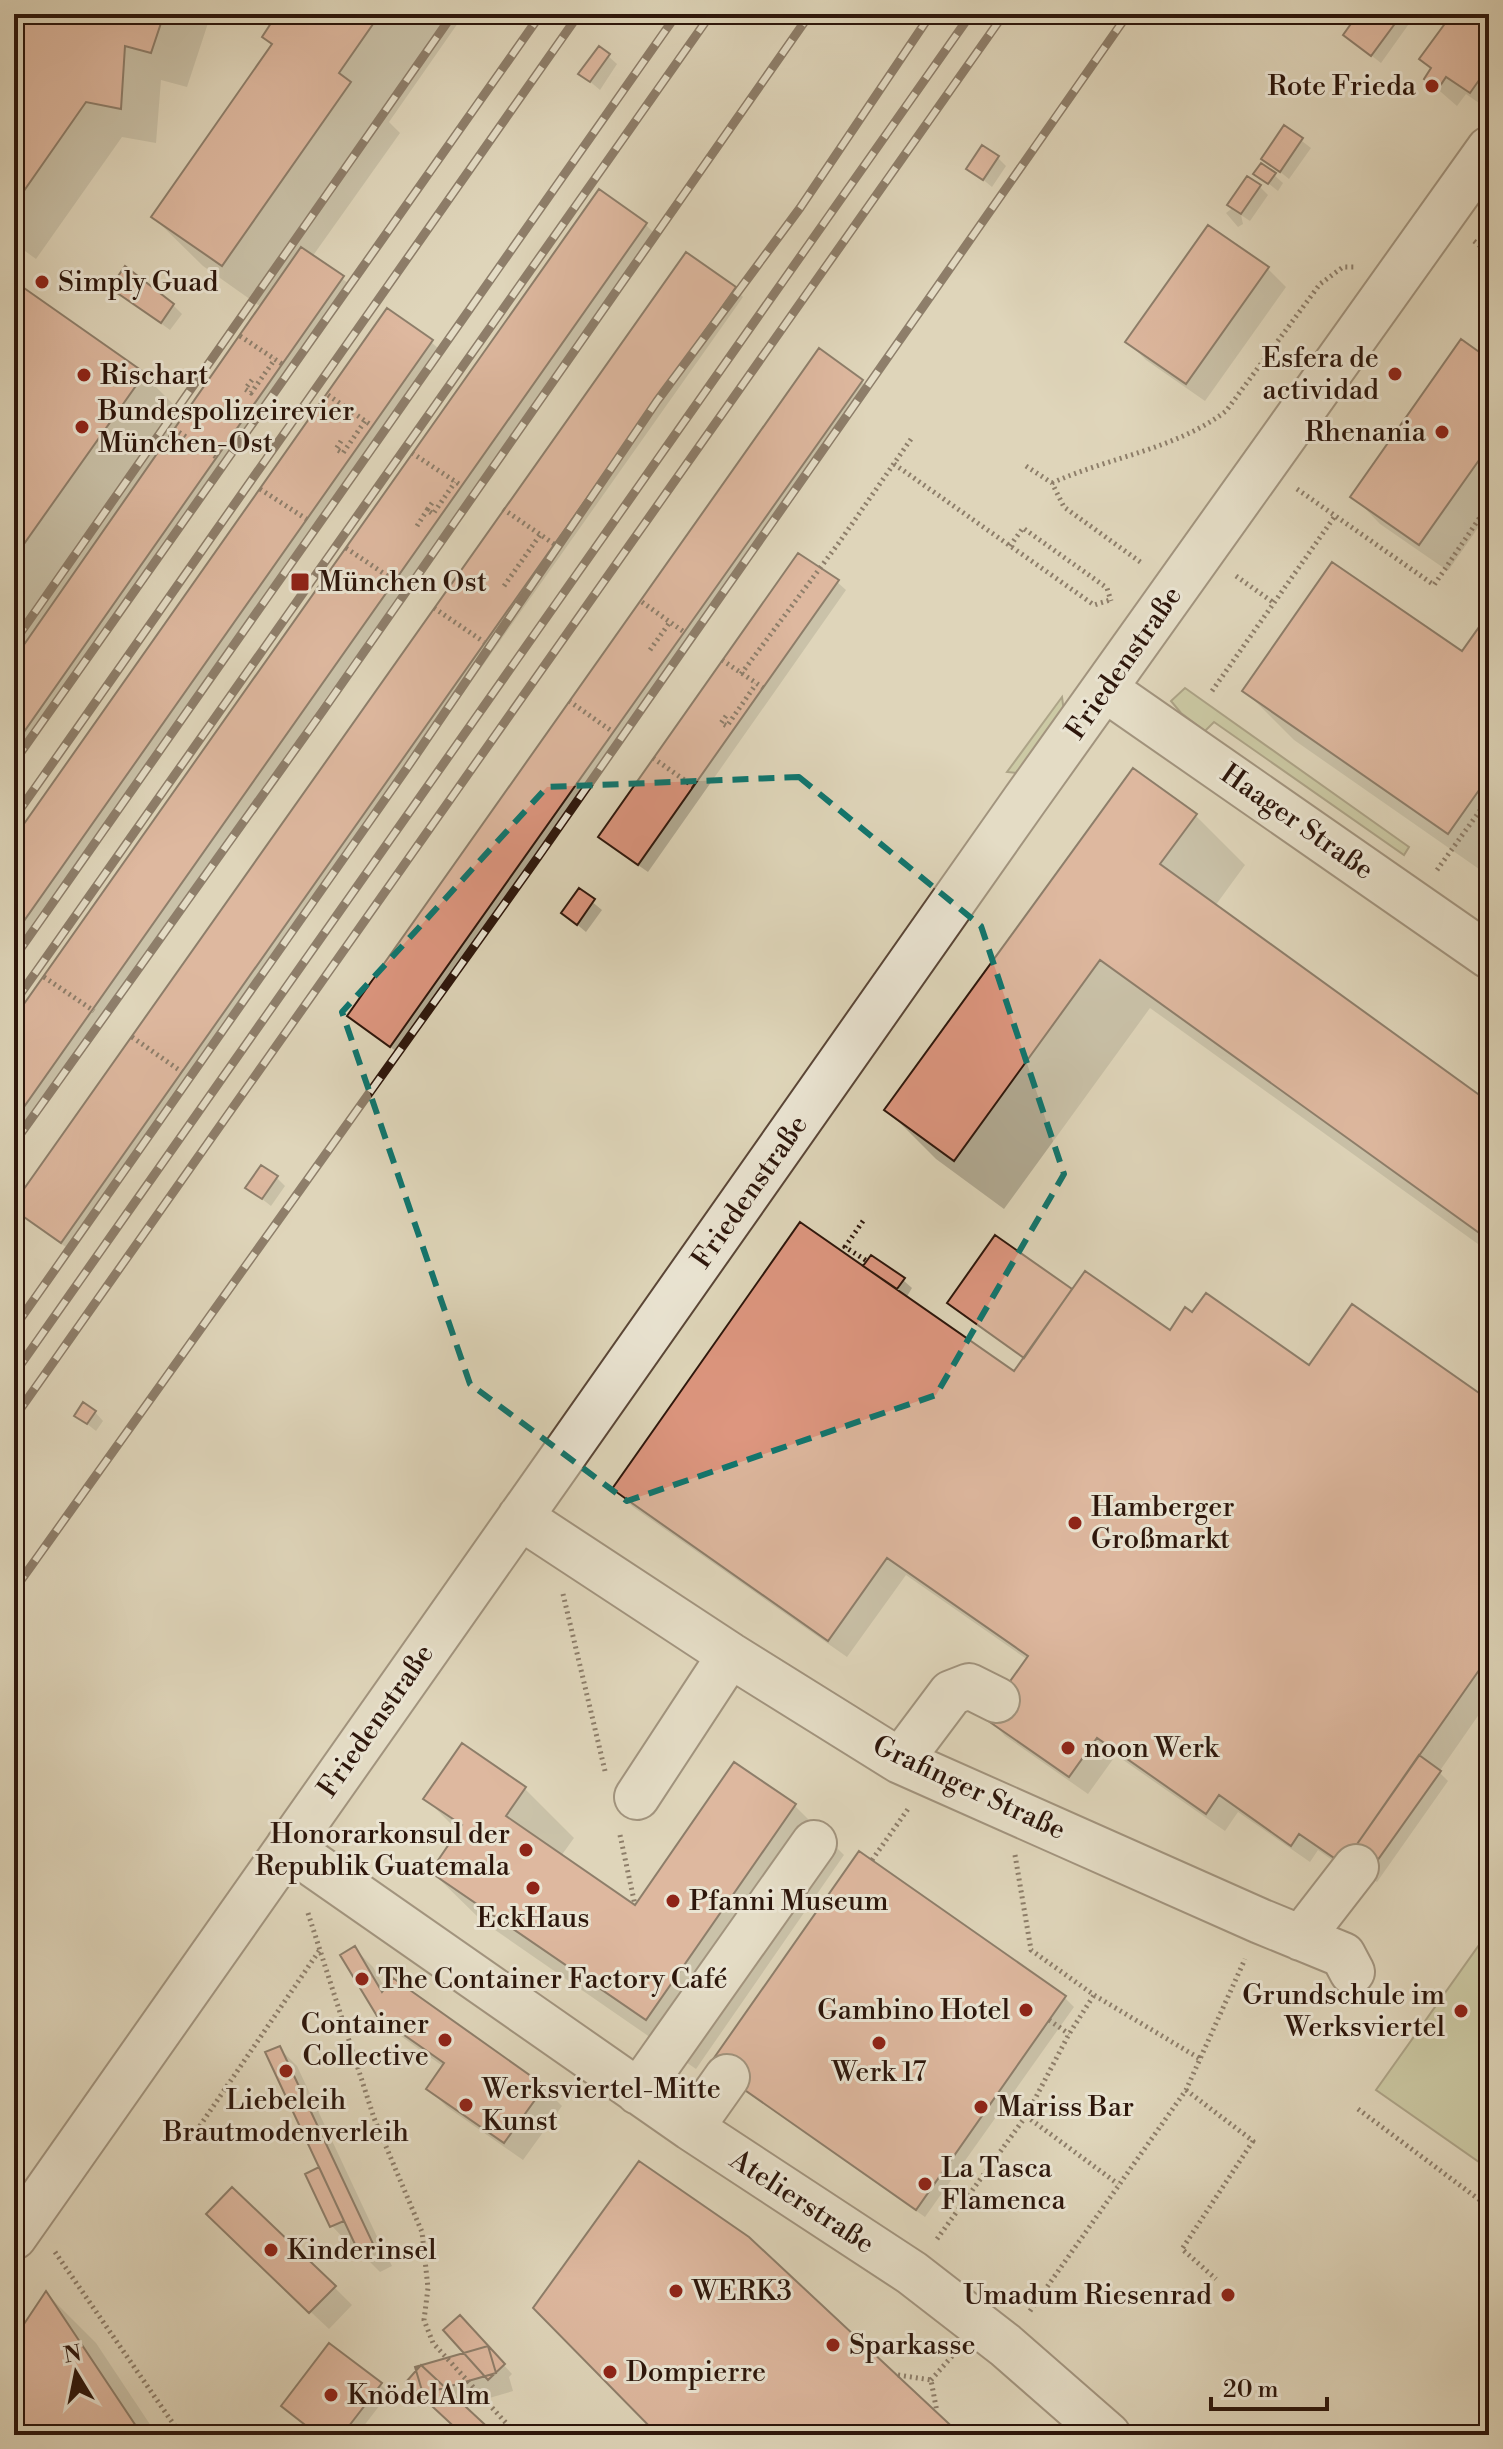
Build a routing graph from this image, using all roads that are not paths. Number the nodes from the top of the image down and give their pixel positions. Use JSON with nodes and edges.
{"nodes":[{"id":1,"x":1489,"y":149,"type":"edge"},
{"id":2,"x":1105,"y":689,"type":"junction"},
{"id":3,"x":1489,"y":956,"type":"edge"},
{"id":4,"x":520,"y":1517,"type":"junction"},
{"id":5,"x":730,"y":1655,"type":"junction"},
{"id":6,"x":997,"y":1700,"type":"dead end"},
{"id":7,"x":900,"y":1761,"type":"junction"},
{"id":8,"x":621,"y":1802,"type":"road end"},
{"id":9,"x":814,"y":1843,"type":"dead end"},
{"id":10,"x":288,"y":1847,"type":"junction"},
{"id":11,"x":1356,"y":1867,"type":"dead end"},
{"id":12,"x":1301,"y":1938,"type":"junction"},
{"id":13,"x":1352,"y":1972,"type":"dead end"},
{"id":14,"x":727,"y":2077,"type":"dead end"},
{"id":15,"x":638,"y":2092,"type":"junction"},
{"id":16,"x":691,"y":2128,"type":"junction"},
{"id":17,"x":22,"y":2226,"type":"edge"},
{"id":18,"x":1108,"y":2435,"type":"edge"}],
"edges":[{"from":1,"to":2,"type":"street","name":"Friedenstraße"},
{"from":2,"to":3,"type":"street","name":"Haager Straße"},
{"from":2,"to":4,"type":"street","name":"Friedenstraße"},
{"from":4,"to":5,"type":"street","name":"Grafinger Straße"},
{"from":4,"to":10,"type":"street","name":"Friedenstraße"},
{"from":5,"to":7,"type":"street","name":"Grafinger Straße"},
{"from":5,"to":8,"type":"street"},
{"from":6,"to":7,"type":"street"},
{"from":7,"to":12,"type":"street","name":"Grafinger Straße"},
{"from":9,"to":15,"type":"street"},
{"from":10,"to":15,"type":"street","name":"Atelierstraße"},
{"from":10,"to":17,"type":"street","name":"Friedenstraße"},
{"from":11,"to":12,"type":"street"},
{"from":12,"to":13,"type":"street","name":"Grafinger Straße"},
{"from":14,"to":16,"type":"street"},
{"from":15,"to":16,"type":"street","name":"Atelierstraße"},
{"from":16,"to":18,"type":"street","name":"Atelierstraße"}]}
